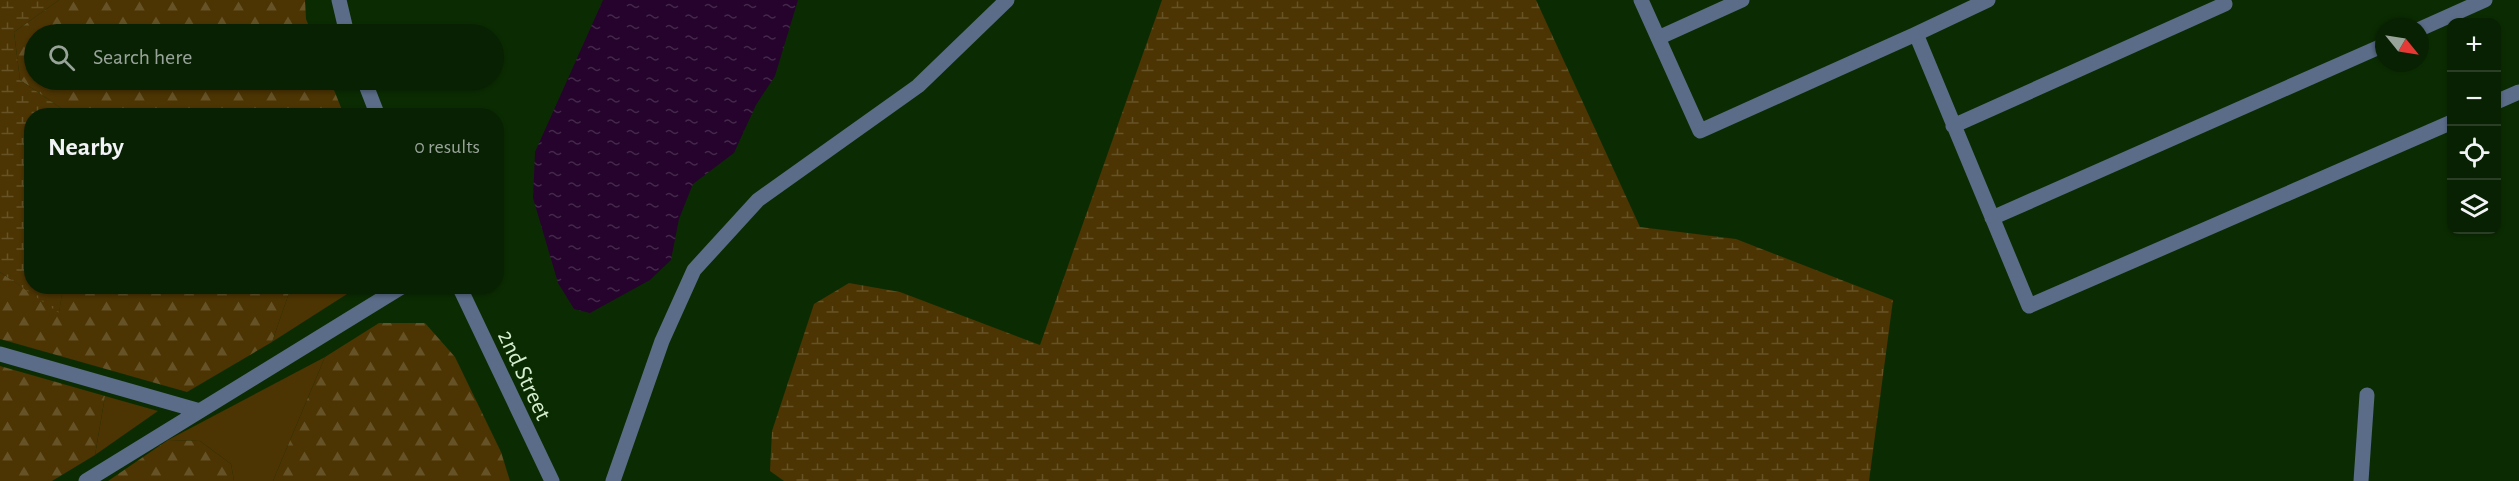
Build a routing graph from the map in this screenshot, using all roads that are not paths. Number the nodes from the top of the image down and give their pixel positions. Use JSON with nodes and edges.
{"nodes":[{"id":1,"x":339,"y":0,"type":"edge"},
{"id":2,"x":1007,"y":0,"type":"edge"},
{"id":3,"x":1641,"y":0,"type":"edge"},
{"id":4,"x":1742,"y":0,"type":"edge"},
{"id":5,"x":1988,"y":0,"type":"edge"},
{"id":6,"x":2486,"y":0,"type":"edge"},
{"id":7,"x":2228,"y":1,"type":"edge"},
{"id":8,"x":345,"y":24,"type":"edge"},
{"id":9,"x":2429,"y":25,"type":"edge"},
{"id":10,"x":1916,"y":34,"type":"junction"},
{"id":11,"x":1658,"y":38,"type":"junction"},
{"id":12,"x":2375,"y":49,"type":"edge"},
{"id":13,"x":368,"y":90,"type":"edge"},
{"id":14,"x":2519,"y":92,"type":"edge"},
{"id":15,"x":2501,"y":100,"type":"edge"},
{"id":16,"x":375,"y":108,"type":"edge"},
{"id":17,"x":2447,"y":124,"type":"edge"},
{"id":18,"x":1953,"y":126,"type":"junction"},
{"id":19,"x":1992,"y":218,"type":"junction"},
{"id":20,"x":390,"y":294,"type":"edge"},
{"id":21,"x":463,"y":294,"type":"edge"},
{"id":22,"x":0,"y":354,"type":"edge"},
{"id":23,"x":2367,"y":395,"type":"dead end"},
{"id":24,"x":200,"y":411,"type":"junction"},
{"id":25,"x":86,"y":481,"type":"edge"},
{"id":26,"x":552,"y":481,"type":"edge"},
{"id":27,"x":613,"y":481,"type":"edge"},
{"id":28,"x":2361,"y":481,"type":"edge"}],
"edges":[{"from":1,"to":8,"type":"street"},
{"from":2,"to":27,"type":"street"},
{"from":3,"to":11,"type":"street"},
{"from":4,"to":11,"type":"street"},
{"from":5,"to":10,"type":"street"},
{"from":6,"to":9,"type":"street"},
{"from":7,"to":18,"type":"street"},
{"from":10,"to":11,"type":"street"},
{"from":10,"to":18,"type":"street"},
{"from":12,"to":19,"type":"street"},
{"from":13,"to":16,"type":"street"},
{"from":14,"to":15,"type":"street"},
{"from":17,"to":19,"type":"street"},
{"from":18,"to":19,"type":"street"},
{"from":20,"to":24,"type":"street"},
{"from":21,"to":26,"type":"street","name":"2nd Street"},
{"from":22,"to":24,"type":"street"},
{"from":23,"to":28,"type":"street"},
{"from":24,"to":25,"type":"street"}]}
